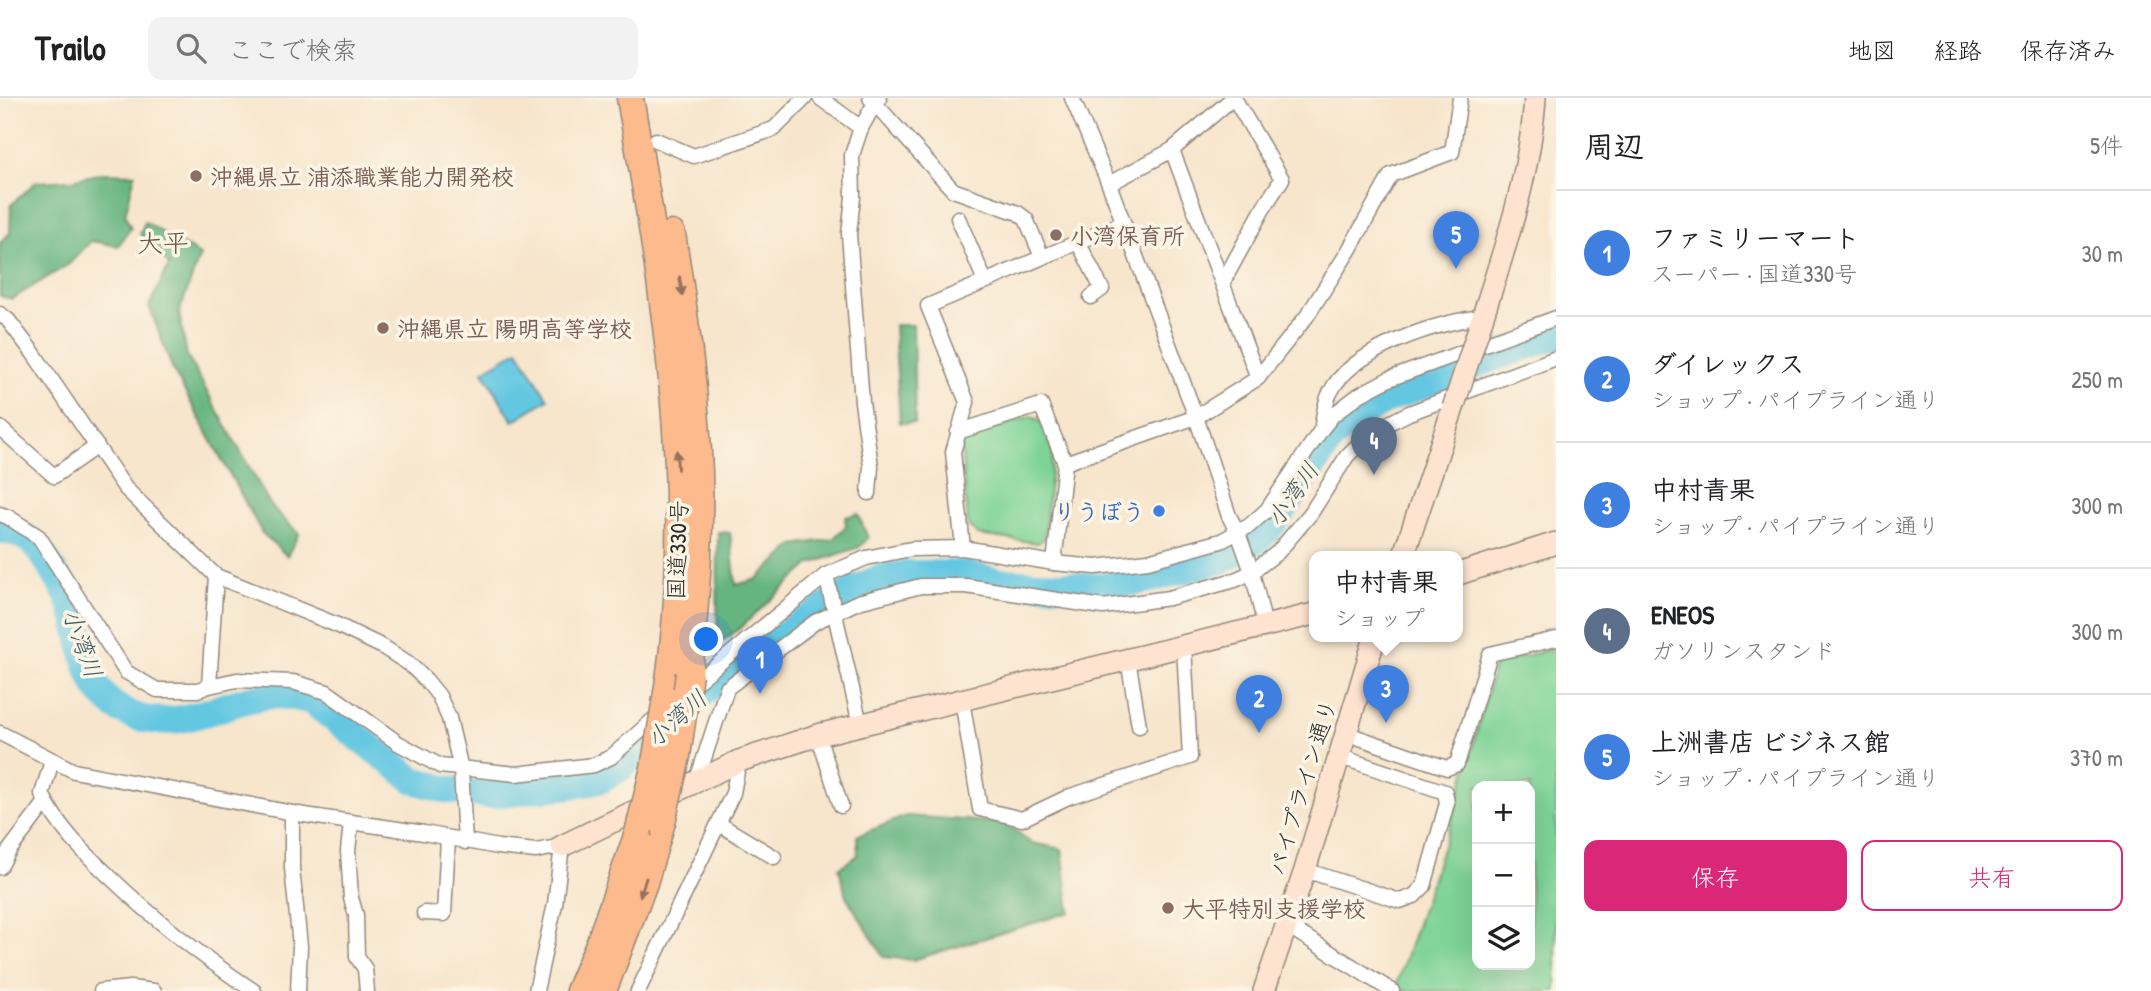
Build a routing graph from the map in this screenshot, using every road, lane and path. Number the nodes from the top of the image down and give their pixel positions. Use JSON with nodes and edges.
{"nodes":[{"id":1,"x":630,"y":98,"type":"edge"},
{"id":2,"x":648,"y":98,"type":"edge"},
{"id":3,"x":805,"y":98,"type":"edge"},
{"id":4,"x":820,"y":98,"type":"edge"},
{"id":5,"x":1072,"y":98,"type":"edge"},
{"id":6,"x":1233,"y":98,"type":"edge"},
{"id":7,"x":1460,"y":98,"type":"edge"},
{"id":8,"x":1535,"y":98,"type":"edge"},
{"id":9,"x":875,"y":100,"type":"edge"},
{"id":10,"x":861,"y":128,"type":"junction"},
{"id":11,"x":656,"y":141,"type":"junction"},
{"id":12,"x":1172,"y":150,"type":"junction"},
{"id":13,"x":1109,"y":184,"type":"junction"},
{"id":14,"x":958,"y":218,"type":"dead end"},
{"id":15,"x":1123,"y":223,"type":"junction"},
{"id":16,"x":1078,"y":242,"type":"junction"},
{"id":17,"x":1042,"y":257,"type":"junction"},
{"id":18,"x":985,"y":281,"type":"junction"},
{"id":19,"x":1223,"y":282,"type":"junction"},
{"id":20,"x":1091,"y":297,"type":"dead end"},
{"id":21,"x":0,"y":314,"type":"edge"},
{"id":22,"x":1556,"y":318,"type":"edge"},
{"id":23,"x":1481,"y":323,"type":"junction"},
{"id":24,"x":1556,"y":358,"type":"edge"},
{"id":25,"x":1258,"y":378,"type":"junction"},
{"id":26,"x":1196,"y":417,"type":"junction"},
{"id":27,"x":0,"y":428,"type":"edge"},
{"id":28,"x":1321,"y":430,"type":"junction"},
{"id":29,"x":958,"y":432,"type":"junction"},
{"id":30,"x":97,"y":446,"type":"junction"},
{"id":31,"x":1065,"y":463,"type":"junction"},
{"id":32,"x":869,"y":492,"type":"dead end"},
{"id":33,"x":0,"y":514,"type":"edge"},
{"id":34,"x":1238,"y":533,"type":"junction"},
{"id":35,"x":1556,"y":543,"type":"edge"},
{"id":36,"x":963,"y":548,"type":"junction"},
{"id":37,"x":1405,"y":551,"type":"edge"},
{"id":38,"x":1055,"y":563,"type":"junction"},
{"id":39,"x":1252,"y":572,"type":"junction"},
{"id":40,"x":1463,"y":572,"type":"edge"},
{"id":41,"x":826,"y":575,"type":"junction"},
{"id":42,"x":216,"y":576,"type":"junction"},
{"id":43,"x":834,"y":612,"type":"junction"},
{"id":44,"x":1309,"y":615,"type":"edge"},
{"id":45,"x":1265,"y":626,"type":"junction"},
{"id":46,"x":1556,"y":639,"type":"edge"},
{"id":47,"x":1373,"y":642,"type":"edge"},
{"id":48,"x":1184,"y":646,"type":"junction"},
{"id":49,"x":1128,"y":659,"type":"junction"},
{"id":50,"x":209,"y":686,"type":"junction"},
{"id":51,"x":962,"y":700,"type":"junction"},
{"id":52,"x":860,"y":724,"type":"junction"},
{"id":53,"x":1139,"y":726,"type":"dead end"},
{"id":54,"x":0,"y":733,"type":"edge"},
{"id":55,"x":1345,"y":733,"type":"junction"},
{"id":56,"x":818,"y":735,"type":"junction"},
{"id":57,"x":1338,"y":756,"type":"junction"},
{"id":58,"x":52,"y":761,"type":"junction"},
{"id":59,"x":739,"y":761,"type":"junction"},
{"id":60,"x":461,"y":769,"type":"junction"},
{"id":61,"x":697,"y":780,"type":"junction"},
{"id":62,"x":46,"y":802,"type":"junction"},
{"id":63,"x":841,"y":806,"type":"dead end"},
{"id":64,"x":292,"y":813,"type":"junction"},
{"id":65,"x":352,"y":823,"type":"junction"},
{"id":66,"x":719,"y":824,"type":"junction"},
{"id":67,"x":448,"y":838,"type":"junction"},
{"id":68,"x":465,"y":842,"type":"junction"},
{"id":69,"x":562,"y":846,"type":"junction"},
{"id":70,"x":774,"y":857,"type":"dead end"},
{"id":71,"x":0,"y":867,"type":"edge"},
{"id":72,"x":1306,"y":870,"type":"junction"},
{"id":73,"x":424,"y":913,"type":"dead end"},
{"id":74,"x":1286,"y":925,"type":"junction"},
{"id":75,"x":250,"y":990,"type":"edge"},
{"id":76,"x":102,"y":991,"type":"edge"},
{"id":77,"x":153,"y":991,"type":"edge"},
{"id":78,"x":298,"y":991,"type":"edge"},
{"id":79,"x":367,"y":991,"type":"edge"},
{"id":80,"x":536,"y":991,"type":"edge"},
{"id":81,"x":579,"y":991,"type":"edge"},
{"id":82,"x":603,"y":991,"type":"edge"},
{"id":83,"x":638,"y":991,"type":"edge"},
{"id":84,"x":1264,"y":991,"type":"edge"},
{"id":85,"x":1392,"y":991,"type":"edge"}],
"edges":[{"from":81,"to":1,"type":"highway","name":"国道330号","one_way":true,"bridge":true},
{"from":2,"to":11,"type":"highway","name":"国道330号"},
{"from":3,"to":11,"type":"street"},
{"from":4,"to":10,"type":"street"},
{"from":5,"to":13,"type":"street"},
{"from":6,"to":12,"type":"street"},
{"from":6,"to":19,"type":"street"},
{"from":7,"to":25,"type":"street"},
{"from":8,"to":23,"type":"street"},
{"from":9,"to":10,"type":"street"},
{"from":9,"to":17,"type":"street"},
{"from":10,"to":32,"type":"street"},
{"from":11,"to":82,"type":"highway","name":"国道330号","one_way":true,"bridge":true},
{"from":12,"to":13,"type":"street"},
{"from":12,"to":19,"type":"street"},
{"from":13,"to":15,"type":"street"},
{"from":14,"to":18,"type":"street"},
{"from":15,"to":16,"type":"street"},
{"from":15,"to":26,"type":"street"},
{"from":16,"to":17,"type":"street"},
{"from":16,"to":20,"type":"street"},
{"from":17,"to":18,"type":"street"},
{"from":18,"to":29,"type":"street"},
{"from":19,"to":25,"type":"street"},
{"from":21,"to":30,"type":"street"},
{"from":22,"to":28,"type":"street"},
{"from":23,"to":28,"type":"street"},
{"from":23,"to":37,"type":"street","bridge":true},
{"from":24,"to":39,"type":"street"},
{"from":25,"to":26,"type":"street"},
{"from":26,"to":31,"type":"street"},
{"from":26,"to":34,"type":"street"},
{"from":27,"to":30,"type":"street"},
{"from":28,"to":34,"type":"street"},
{"from":29,"to":31,"type":"street"},
{"from":29,"to":36,"type":"street"},
{"from":30,"to":42,"type":"street"},
{"from":31,"to":38,"type":"street"},
{"from":33,"to":50,"type":"street"},
{"from":34,"to":38,"type":"street"},
{"from":34,"to":39,"type":"street"},
{"from":35,"to":40,"type":"street"},
{"from":36,"to":38,"type":"street"},
{"from":36,"to":41,"type":"street"},
{"from":39,"to":43,"type":"street"},
{"from":39,"to":45,"type":"street"},
{"from":41,"to":43,"type":"street"},
{"from":41,"to":60,"type":"street"},
{"from":42,"to":50,"type":"street"},
{"from":42,"to":60,"type":"street"},
{"from":43,"to":52,"type":"street"},
{"from":43,"to":61,"type":"street"},
{"from":44,"to":45,"type":"street"},
{"from":45,"to":48,"type":"street"},
{"from":46,"to":55,"type":"street"},
{"from":47,"to":55,"type":"street","name":"パイプライン通り"},
{"from":48,"to":49,"type":"street"},
{"from":48,"to":51,"type":"street"},
{"from":49,"to":51,"type":"street"},
{"from":49,"to":53,"type":"street"},
{"from":50,"to":60,"type":"street"},
{"from":51,"to":52,"type":"street"},
{"from":52,"to":56,"type":"street"},
{"from":54,"to":58,"type":"street"},
{"from":55,"to":57,"type":"street","name":"パイプライン通り"},
{"from":56,"to":59,"type":"street"},
{"from":56,"to":63,"type":"street"},
{"from":57,"to":72,"type":"street","name":"パイプライン通り"},
{"from":57,"to":72,"type":"street"},
{"from":58,"to":62,"type":"street"},
{"from":58,"to":64,"type":"street"},
{"from":59,"to":61,"type":"street"},
{"from":59,"to":66,"type":"street"},
{"from":60,"to":68,"type":"street"},
{"from":61,"to":69,"type":"street"},
{"from":62,"to":71,"type":"street"},
{"from":62,"to":75,"type":"street"},
{"from":64,"to":65,"type":"street"},
{"from":64,"to":78,"type":"street"},
{"from":65,"to":67,"type":"street"},
{"from":65,"to":79,"type":"street"},
{"from":66,"to":70,"type":"street"},
{"from":66,"to":83,"type":"street"},
{"from":67,"to":68,"type":"street"},
{"from":67,"to":73,"type":"street"},
{"from":68,"to":69,"type":"street"},
{"from":69,"to":80,"type":"street"},
{"from":72,"to":74,"type":"street","name":"パイプライン通り"},
{"from":74,"to":84,"type":"street","name":"パイプライン通り"},
{"from":74,"to":85,"type":"street"},
{"from":76,"to":77,"type":"street"}]}
